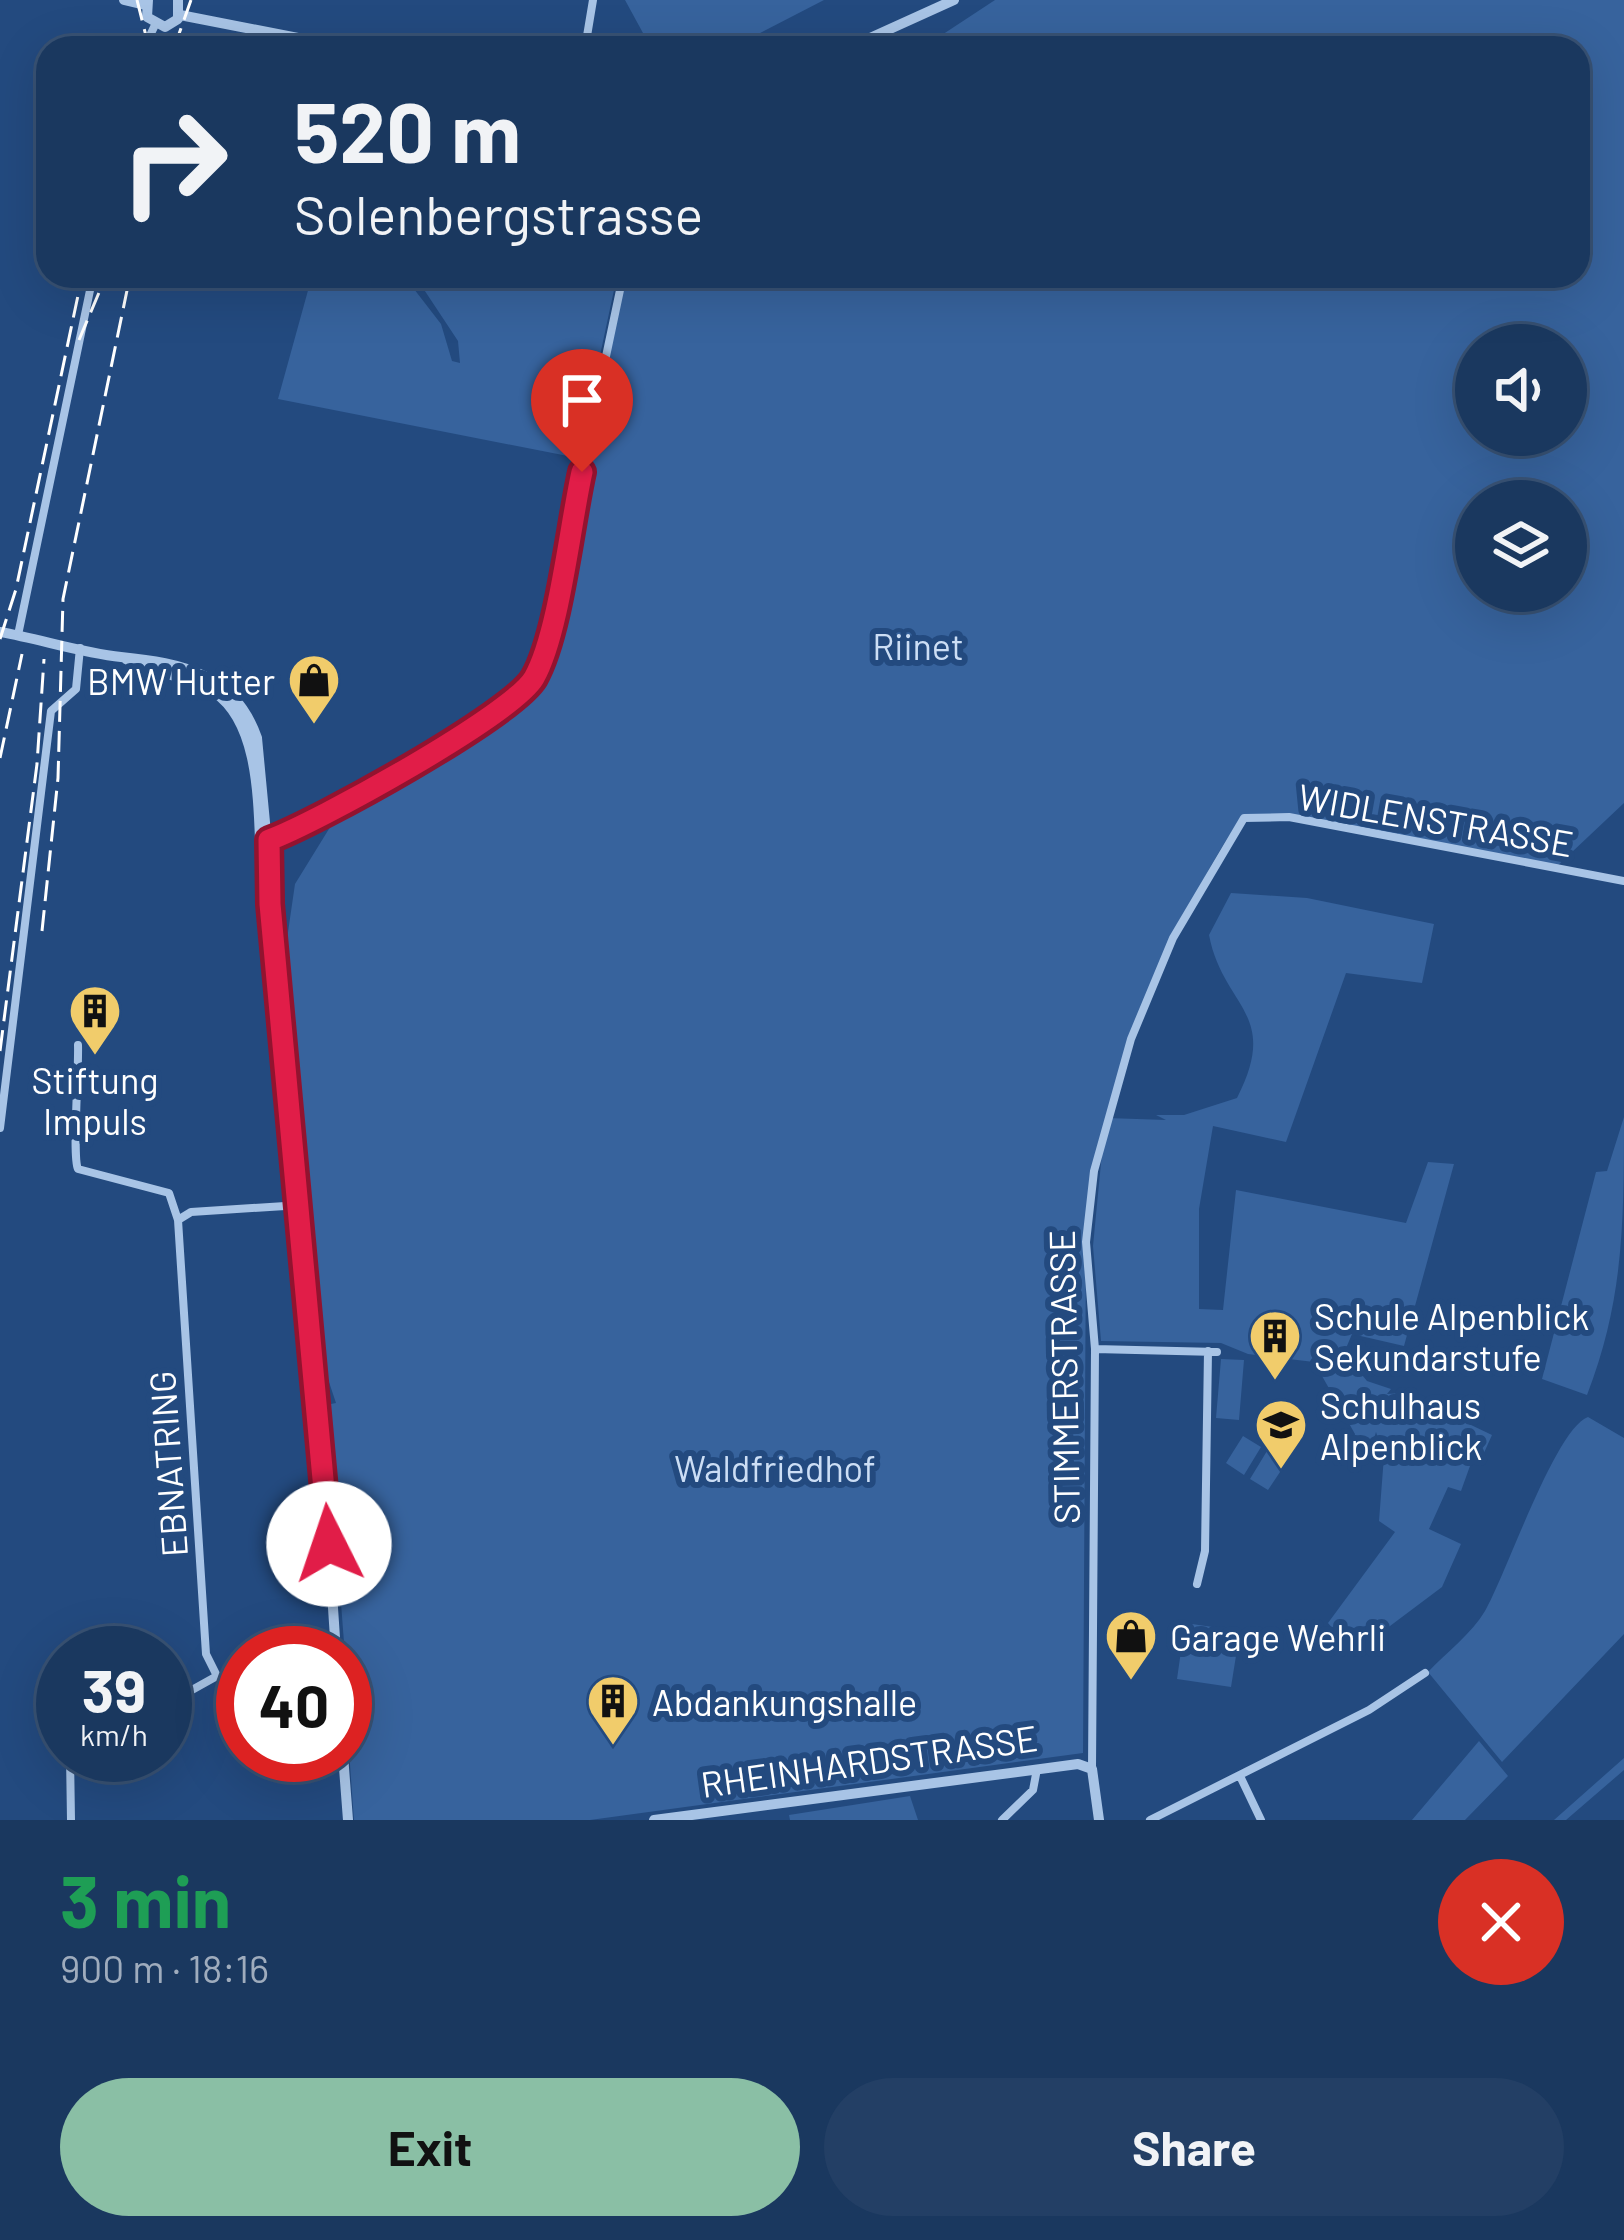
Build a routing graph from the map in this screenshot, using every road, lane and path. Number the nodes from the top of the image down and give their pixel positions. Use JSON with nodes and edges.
{"nodes":[{"id":1,"x":124,"y":0,"type":"edge"},
{"id":2,"x":178,"y":0,"type":"edge"},
{"id":3,"x":593,"y":0,"type":"edge"},
{"id":4,"x":954,"y":0,"type":"edge"},
{"id":5,"x":147,"y":3,"type":"edge"},
{"id":6,"x":180,"y":15,"type":"junction"},
{"id":7,"x":155,"y":26,"type":"junction"},
{"id":8,"x":150,"y":36,"type":"edge"},
{"id":9,"x":288,"y":36,"type":"edge"},
{"id":10,"x":587,"y":36,"type":"edge"},
{"id":11,"x":874,"y":36,"type":"edge"},
{"id":12,"x":90,"y":288,"type":"edge"},
{"id":13,"x":620,"y":288,"type":"edge"},
{"id":14,"x":0,"y":632,"type":"edge"},
{"id":15,"x":18,"y":635,"type":"junction"},
{"id":16,"x":80,"y":648,"type":"junction"},
{"id":17,"x":1239,"y":820,"type":"joint"},
{"id":18,"x":263,"y":840,"type":"junction"},
{"id":19,"x":1624,"y":881,"type":"edge"},
{"id":20,"x":78,"y":1045,"type":"dead end"},
{"id":21,"x":0,"y":1128,"type":"edge"},
{"id":22,"x":301,"y":1205,"type":"junction"},
{"id":23,"x":178,"y":1220,"type":"junction"},
{"id":24,"x":1095,"y":1349,"type":"junction"},
{"id":25,"x":1197,"y":1584,"type":"dead end"},
{"id":26,"x":334,"y":1626,"type":"edge"},
{"id":27,"x":1424,"y":1673,"type":"dead end"},
{"id":28,"x":216,"y":1674,"type":"edge"},
{"id":29,"x":1037,"y":1767,"type":"junction"},
{"id":30,"x":1093,"y":1768,"type":"junction"},
{"id":31,"x":1240,"y":1776,"type":"junction"},
{"id":32,"x":70,"y":1782,"type":"edge"},
{"id":33,"x":345,"y":1782,"type":"edge"},
{"id":34,"x":70,"y":1820,"type":"edge"},
{"id":35,"x":348,"y":1820,"type":"edge"},
{"id":36,"x":654,"y":1820,"type":"edge"},
{"id":37,"x":1002,"y":1820,"type":"edge"},
{"id":38,"x":1099,"y":1820,"type":"edge"},
{"id":39,"x":1150,"y":1820,"type":"edge"},
{"id":40,"x":1261,"y":1820,"type":"edge"}],
"edges":[{"from":1,"to":5,"type":"street"},
{"from":2,"to":6,"type":"street"},
{"from":3,"to":10,"type":"street"},
{"from":4,"to":11,"type":"street"},
{"from":5,"to":7,"type":"street"},
{"from":6,"to":7,"type":"street"},
{"from":6,"to":9,"type":"street"},
{"from":7,"to":8,"type":"street"},
{"from":12,"to":15,"type":"street"},
{"from":13,"to":18,"type":"street"},
{"from":14,"to":15,"type":"street"},
{"from":15,"to":16,"type":"street"},
{"from":16,"to":18,"type":"street"},
{"from":16,"to":21,"type":"street"},
{"from":17,"to":19,"type":"street","name":"WIDLENSTRASSE"},
{"from":17,"to":24,"type":"street","name":"STIMMERSTRASSE"},
{"from":18,"to":22,"type":"street"},
{"from":20,"to":23,"type":"street","name":"EBNATRING"},
{"from":22,"to":23,"type":"street"},
{"from":22,"to":26,"type":"street"},
{"from":23,"to":28,"type":"street","name":"EBNATRING"},
{"from":24,"to":25,"type":"street"},
{"from":24,"to":30,"type":"street","name":"STIMMERSTRASSE"},
{"from":27,"to":31,"type":"street"},
{"from":29,"to":30,"type":"street","name":"RHEINHARDSTRASSE"},
{"from":29,"to":36,"type":"street","name":"RHEINHARDSTRASSE"},
{"from":29,"to":37,"type":"street"},
{"from":30,"to":38,"type":"street","name":"STIMMERSTRASSE"},
{"from":31,"to":39,"type":"street"},
{"from":31,"to":40,"type":"street"},
{"from":32,"to":34,"type":"street"},
{"from":33,"to":35,"type":"street"}]}
